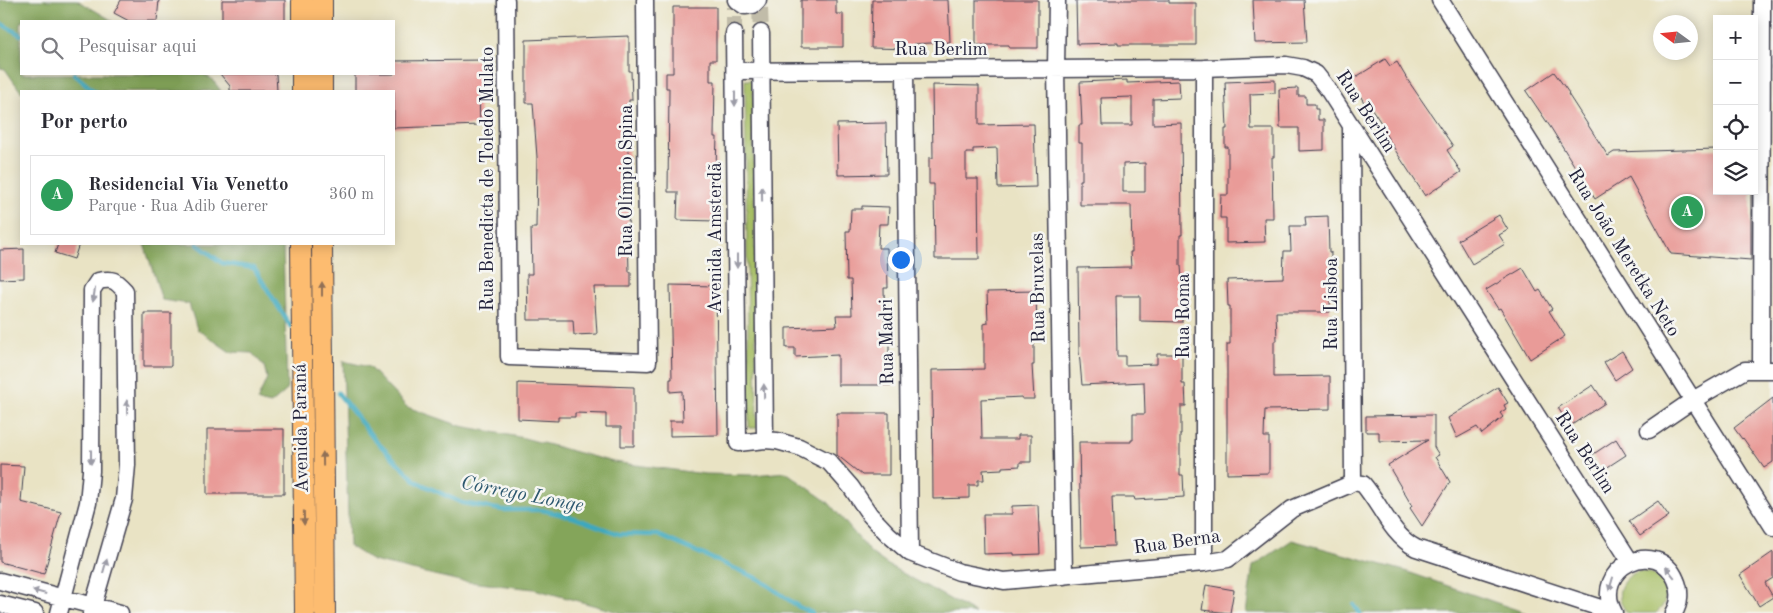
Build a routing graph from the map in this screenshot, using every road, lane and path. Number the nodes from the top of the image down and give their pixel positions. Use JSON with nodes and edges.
{"nodes":[{"id":1,"x":302,"y":0,"type":"edge"},
{"id":2,"x":322,"y":0,"type":"edge"},
{"id":3,"x":506,"y":0,"type":"edge"},
{"id":4,"x":645,"y":0,"type":"edge"},
{"id":5,"x":1057,"y":0,"type":"edge"},
{"id":6,"x":1440,"y":0,"type":"edge"},
{"id":7,"x":1762,"y":0,"type":"edge"},
{"id":8,"x":735,"y":2,"type":"edge"},
{"id":9,"x":759,"y":2,"type":"edge"},
{"id":10,"x":302,"y":20,"type":"edge"},
{"id":11,"x":322,"y":20,"type":"edge"},
{"id":12,"x":734,"y":33,"type":"tunnel mouth"},
{"id":13,"x":761,"y":33,"type":"tunnel mouth"},
{"id":14,"x":1204,"y":68,"type":"junction"},
{"id":15,"x":1056,"y":69,"type":"junction"},
{"id":16,"x":761,"y":70,"type":"junction"},
{"id":17,"x":905,"y":70,"type":"junction"},
{"id":18,"x":735,"y":71,"type":"junction"},
{"id":19,"x":302,"y":75,"type":"edge"},
{"id":20,"x":322,"y":75,"type":"edge"},
{"id":21,"x":302,"y":90,"type":"edge"},
{"id":22,"x":322,"y":90,"type":"edge"},
{"id":23,"x":1352,"y":127,"type":"junction"},
{"id":24,"x":301,"y":245,"type":"edge"},
{"id":25,"x":322,"y":245,"type":"edge"},
{"id":26,"x":648,"y":362,"type":"joint"},
{"id":27,"x":1767,"y":369,"type":"edge"},
{"id":28,"x":1693,"y":400,"type":"junction"},
{"id":29,"x":1649,"y":430,"type":"dead end"},
{"id":30,"x":764,"y":440,"type":"junction"},
{"id":31,"x":738,"y":443,"type":"joint"},
{"id":32,"x":1353,"y":482,"type":"junction"},
{"id":33,"x":1773,"y":527,"type":"edge"},
{"id":34,"x":910,"y":553,"type":"junction"},
{"id":35,"x":1630,"y":561,"type":"junction"},
{"id":36,"x":1204,"y":563,"type":"junction"},
{"id":37,"x":1064,"y":576,"type":"junction"},
{"id":38,"x":0,"y":581,"type":"edge"},
{"id":39,"x":0,"y":604,"type":"edge"},
{"id":40,"x":61,"y":606,"type":"edge"},
{"id":41,"x":92,"y":610,"type":"edge"},
{"id":42,"x":1614,"y":612,"type":"edge"},
{"id":43,"x":35,"y":613,"type":"edge"},
{"id":44,"x":120,"y":613,"type":"edge"},
{"id":45,"x":305,"y":613,"type":"edge"},
{"id":46,"x":325,"y":613,"type":"edge"},
{"id":47,"x":1674,"y":613,"type":"edge"}],
"edges":[{"from":1,"to":10,"type":"main road"},
{"from":2,"to":11,"type":"main road"},
{"from":3,"to":26,"type":"street","name":"Rua Benedicta de Toledo Mulato"},
{"from":4,"to":26,"type":"street","name":"Rua Olímpio Spina"},
{"from":5,"to":15,"type":"street","name":"Rua Bruxelas"},
{"from":6,"to":28,"type":"street","name":"Rua João Meretka Neto"},
{"from":7,"to":27,"type":"street"},
{"from":8,"to":9,"type":"street"},
{"from":12,"to":18,"type":"street","name":"Avenida Amsterdã"},
{"from":13,"to":16,"type":"street"},
{"from":14,"to":15,"type":"street","name":"Rua Berlim"},
{"from":14,"to":23,"type":"street","name":"Rua Berlim"},
{"from":14,"to":36,"type":"street","name":"Rua Roma"},
{"from":15,"to":17,"type":"street","name":"Rua Berlim"},
{"from":15,"to":37,"type":"street","name":"Rua Bruxelas"},
{"from":16,"to":17,"type":"street","name":"Rua Berlim"},
{"from":16,"to":18,"type":"street","name":"Rua Berlim"},
{"from":30,"to":16,"type":"street","one_way":true},
{"from":17,"to":34,"type":"street","name":"Rua Madri"},
{"from":18,"to":31,"type":"street","name":"Avenida Amsterdã","one_way":true},
{"from":19,"to":21,"type":"main road"},
{"from":20,"to":22,"type":"main road"},
{"from":23,"to":32,"type":"street","name":"Rua Lisboa"},
{"from":23,"to":35,"type":"street","name":"Rua Berlim"},
{"from":24,"to":45,"type":"main road","name":"Avenida Paraná","one_way":true},
{"from":46,"to":25,"type":"main road","name":"Avenida Paraná","one_way":true},
{"from":27,"to":28,"type":"street"},
{"from":28,"to":29,"type":"street"},
{"from":28,"to":33,"type":"street","name":"Rua João Meretka Neto"},
{"from":30,"to":31,"type":"street","name":"Rua Berna"},
{"from":30,"to":34,"type":"street","name":"Rua Berna"},
{"from":32,"to":36,"type":"street","name":"Rua Berna"},
{"from":32,"to":42,"type":"street"},
{"from":34,"to":37,"type":"street","name":"Rua Berna"},
{"from":35,"to":42,"type":"street","one_way":true},
{"from":47,"to":35,"type":"street","one_way":true},
{"from":36,"to":37,"type":"street","name":"Rua Berna"},
{"from":40,"to":38,"type":"street","one_way":true},
{"from":39,"to":43,"type":"street"},
{"from":40,"to":41,"type":"street"},
{"from":41,"to":40,"type":"street","one_way":true},
{"from":41,"to":44,"type":"street"}]}
